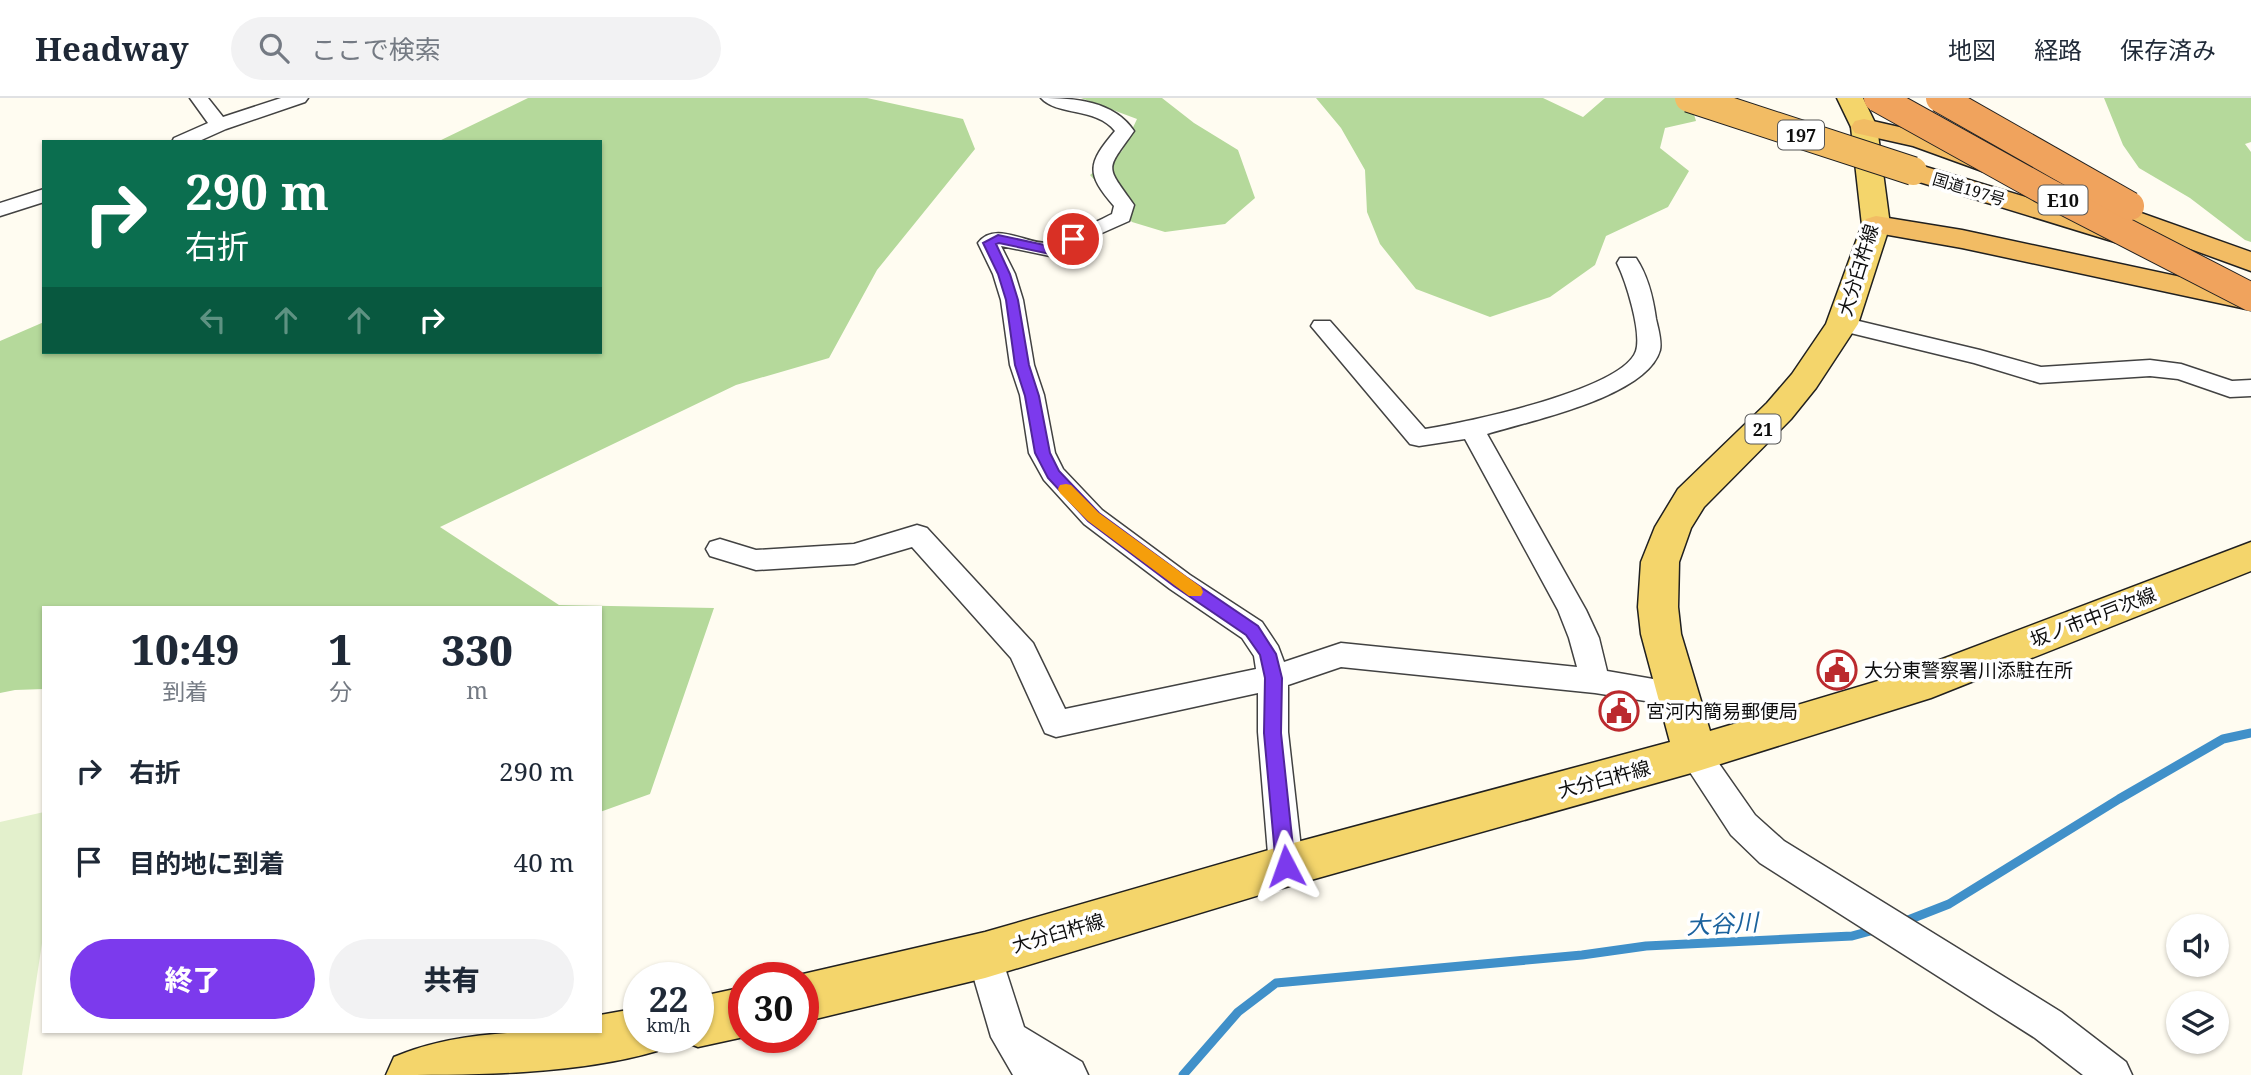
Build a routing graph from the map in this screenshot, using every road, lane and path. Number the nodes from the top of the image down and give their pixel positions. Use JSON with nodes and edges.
{"nodes":[{"id":1,"x":199,"y":98,"type":"edge"},
{"id":2,"x":299,"y":98,"type":"edge"},
{"id":3,"x":1051,"y":98,"type":"edge"},
{"id":4,"x":1689,"y":98,"type":"edge"},
{"id":5,"x":1906,"y":98,"type":"edge"},
{"id":6,"x":1940,"y":98,"type":"edge"},
{"id":7,"x":1862,"y":105,"type":"edge"},
{"id":8,"x":219,"y":125,"type":"junction"},
{"id":9,"x":185,"y":140,"type":"edge"},
{"id":10,"x":42,"y":196,"type":"edge"},
{"id":11,"x":0,"y":211,"type":"edge"},
{"id":12,"x":1876,"y":225,"type":"junction"},
{"id":13,"x":2251,"y":262,"type":"edge"},
{"id":14,"x":1628,"y":263,"type":"dead end"},
{"id":15,"x":2251,"y":275,"type":"edge"},
{"id":16,"x":2251,"y":299,"type":"edge"},
{"id":17,"x":1842,"y":324,"type":"junction"},
{"id":18,"x":1322,"y":326,"type":"dead end"},
{"id":19,"x":2251,"y":388,"type":"edge"},
{"id":20,"x":1472,"y":430,"type":"junction"},
{"id":21,"x":720,"y":549,"type":"dead end"},
{"id":22,"x":2251,"y":556,"type":"edge"},
{"id":23,"x":1273,"y":678,"type":"junction"},
{"id":24,"x":1595,"y":681,"type":"junction"},
{"id":25,"x":1677,"y":694,"type":"junction"},
{"id":26,"x":1695,"y":754,"type":"junction"},
{"id":27,"x":1286,"y":866,"type":"junction"},
{"id":28,"x":985,"y":955,"type":"junction"},
{"id":29,"x":819,"y":994,"type":"edge"},
{"id":30,"x":623,"y":1036,"type":"edge"},
{"id":31,"x":1009,"y":1037,"type":"junction"},
{"id":32,"x":412,"y":1075,"type":"edge"},
{"id":33,"x":1036,"y":1075,"type":"edge"},
{"id":34,"x":1069,"y":1075,"type":"edge"},
{"id":35,"x":2113,"y":1075,"type":"edge"}],
"edges":[{"from":1,"to":8,"type":"street"},
{"from":2,"to":8,"type":"street"},
{"from":3,"to":23,"type":"street"},
{"from":4,"to":15,"type":"highway","name":"国道197号","number":"197","bridge":true},
{"from":5,"to":15,"type":"highway","number":"E10"},
{"from":6,"to":15,"type":"highway","bridge":true},
{"from":7,"to":12,"type":"main road","name":"大分臼杵線","number":"21"},
{"from":7,"to":13,"type":"highway"},
{"from":7,"to":16,"type":"highway","number":"E10","bridge":true},
{"from":8,"to":9,"type":"street"},
{"from":10,"to":11,"type":"street"},
{"from":12,"to":16,"type":"highway"},
{"from":12,"to":17,"type":"main road","name":"大分臼杵線","number":"21"},
{"from":14,"to":20,"type":"street"},
{"from":17,"to":19,"type":"street"},
{"from":17,"to":25,"type":"main road","name":"大分臼杵線","number":"21"},
{"from":18,"to":20,"type":"street"},
{"from":20,"to":24,"type":"street"},
{"from":21,"to":23,"type":"street"},
{"from":22,"to":26,"type":"main road","name":"坂ノ市中戸次線"},
{"from":23,"to":24,"type":"street"},
{"from":23,"to":27,"type":"street"},
{"from":24,"to":25,"type":"street"},
{"from":25,"to":26,"type":"main road","name":"大分臼杵線","number":"21"},
{"from":26,"to":27,"type":"main road","name":"大分臼杵線"},
{"from":26,"to":35,"type":"street"},
{"from":27,"to":28,"type":"main road","name":"大分臼杵線"},
{"from":28,"to":29,"type":"main road","name":"大分臼杵線"},
{"from":28,"to":31,"type":"street"},
{"from":30,"to":32,"type":"main road"},
{"from":31,"to":33,"type":"street"},
{"from":31,"to":34,"type":"street"}]}
